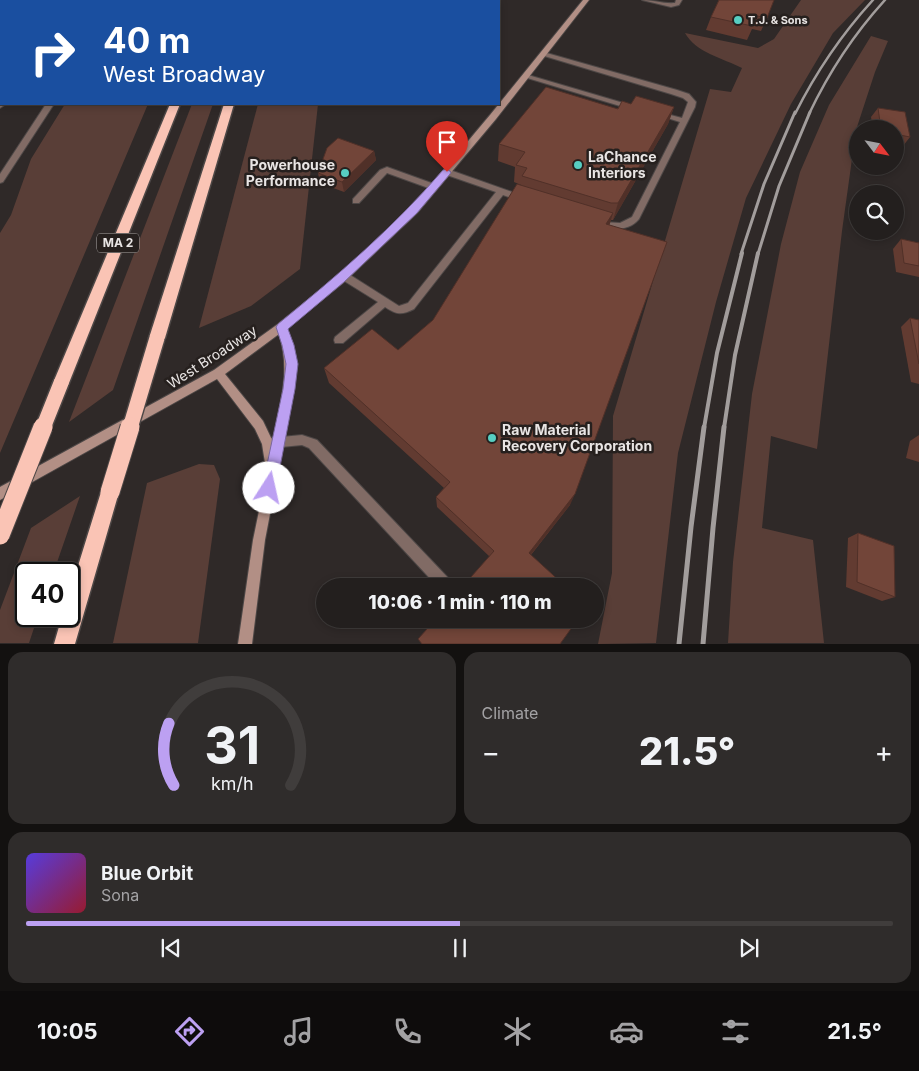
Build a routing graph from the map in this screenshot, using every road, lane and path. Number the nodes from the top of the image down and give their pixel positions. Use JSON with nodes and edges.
{"nodes":[{"id":1,"x":586,"y":0,"type":"edge"},
{"id":2,"x":646,"y":0,"type":"edge"},
{"id":3,"x":679,"y":0,"type":"edge"},
{"id":4,"x":543,"y":54,"type":"junction"},
{"id":5,"x":526,"y":76,"type":"junction"},
{"id":6,"x":49,"y":105,"type":"edge"},
{"id":7,"x":175,"y":105,"type":"edge"},
{"id":8,"x":229,"y":105,"type":"edge"},
{"id":9,"x":638,"y":108,"type":"edge"},
{"id":10,"x":647,"y":111,"type":"edge"},
{"id":11,"x":684,"y":121,"type":"junction"},
{"id":12,"x":447,"y":172,"type":"junction"},
{"id":13,"x":0,"y":180,"type":"edge"},
{"id":14,"x":434,"y":187,"type":"junction"},
{"id":15,"x":501,"y":192,"type":"junction"},
{"id":16,"x":356,"y":201,"type":"dead end"},
{"id":17,"x":532,"y":202,"type":"edge"},
{"id":18,"x":597,"y":222,"type":"edge"},
{"id":19,"x":344,"y":276,"type":"junction"},
{"id":20,"x":385,"y":302,"type":"junction"},
{"id":21,"x":282,"y":327,"type":"junction"},
{"id":22,"x":339,"y":340,"type":"dead end"},
{"id":23,"x":218,"y":372,"type":"junction"},
{"id":24,"x":273,"y":443,"type":"junction"},
{"id":25,"x":0,"y":494,"type":"edge"},
{"id":26,"x":0,"y":535,"type":"edge"},
{"id":27,"x":439,"y":578,"type":"edge"},
{"id":28,"x":64,"y":644,"type":"edge"},
{"id":29,"x":244,"y":644,"type":"edge"}],
"edges":[{"from":1,"to":4,"type":"main road","name":"West Broadway"},
{"from":2,"to":3,"type":"street"},
{"from":4,"to":5,"type":"main road","name":"West Broadway"},
{"from":4,"to":11,"type":"street"},
{"from":5,"to":9,"type":"street"},
{"from":5,"to":12,"type":"main road","name":"West Broadway"},
{"from":6,"to":13,"type":"street"},
{"from":7,"to":26,"type":"highway","number":"MA 2","bridge":true},
{"from":8,"to":28,"type":"highway","bridge":true},
{"from":10,"to":11,"type":"street"},
{"from":11,"to":18,"type":"street"},
{"from":12,"to":14,"type":"main road","name":"West Broadway"},
{"from":12,"to":15,"type":"street"},
{"from":14,"to":16,"type":"street"},
{"from":14,"to":19,"type":"main road","name":"West Broadway"},
{"from":15,"to":17,"type":"street"},
{"from":15,"to":20,"type":"street"},
{"from":19,"to":20,"type":"street"},
{"from":19,"to":21,"type":"main road","name":"West Broadway"},
{"from":20,"to":22,"type":"street"},
{"from":21,"to":23,"type":"main road","name":"West Broadway"},
{"from":21,"to":24,"type":"main road"},
{"from":23,"to":24,"type":"main road"},
{"from":23,"to":25,"type":"main road","name":"West Broadway"},
{"from":24,"to":27,"type":"street"},
{"from":24,"to":29,"type":"main road"}]}
